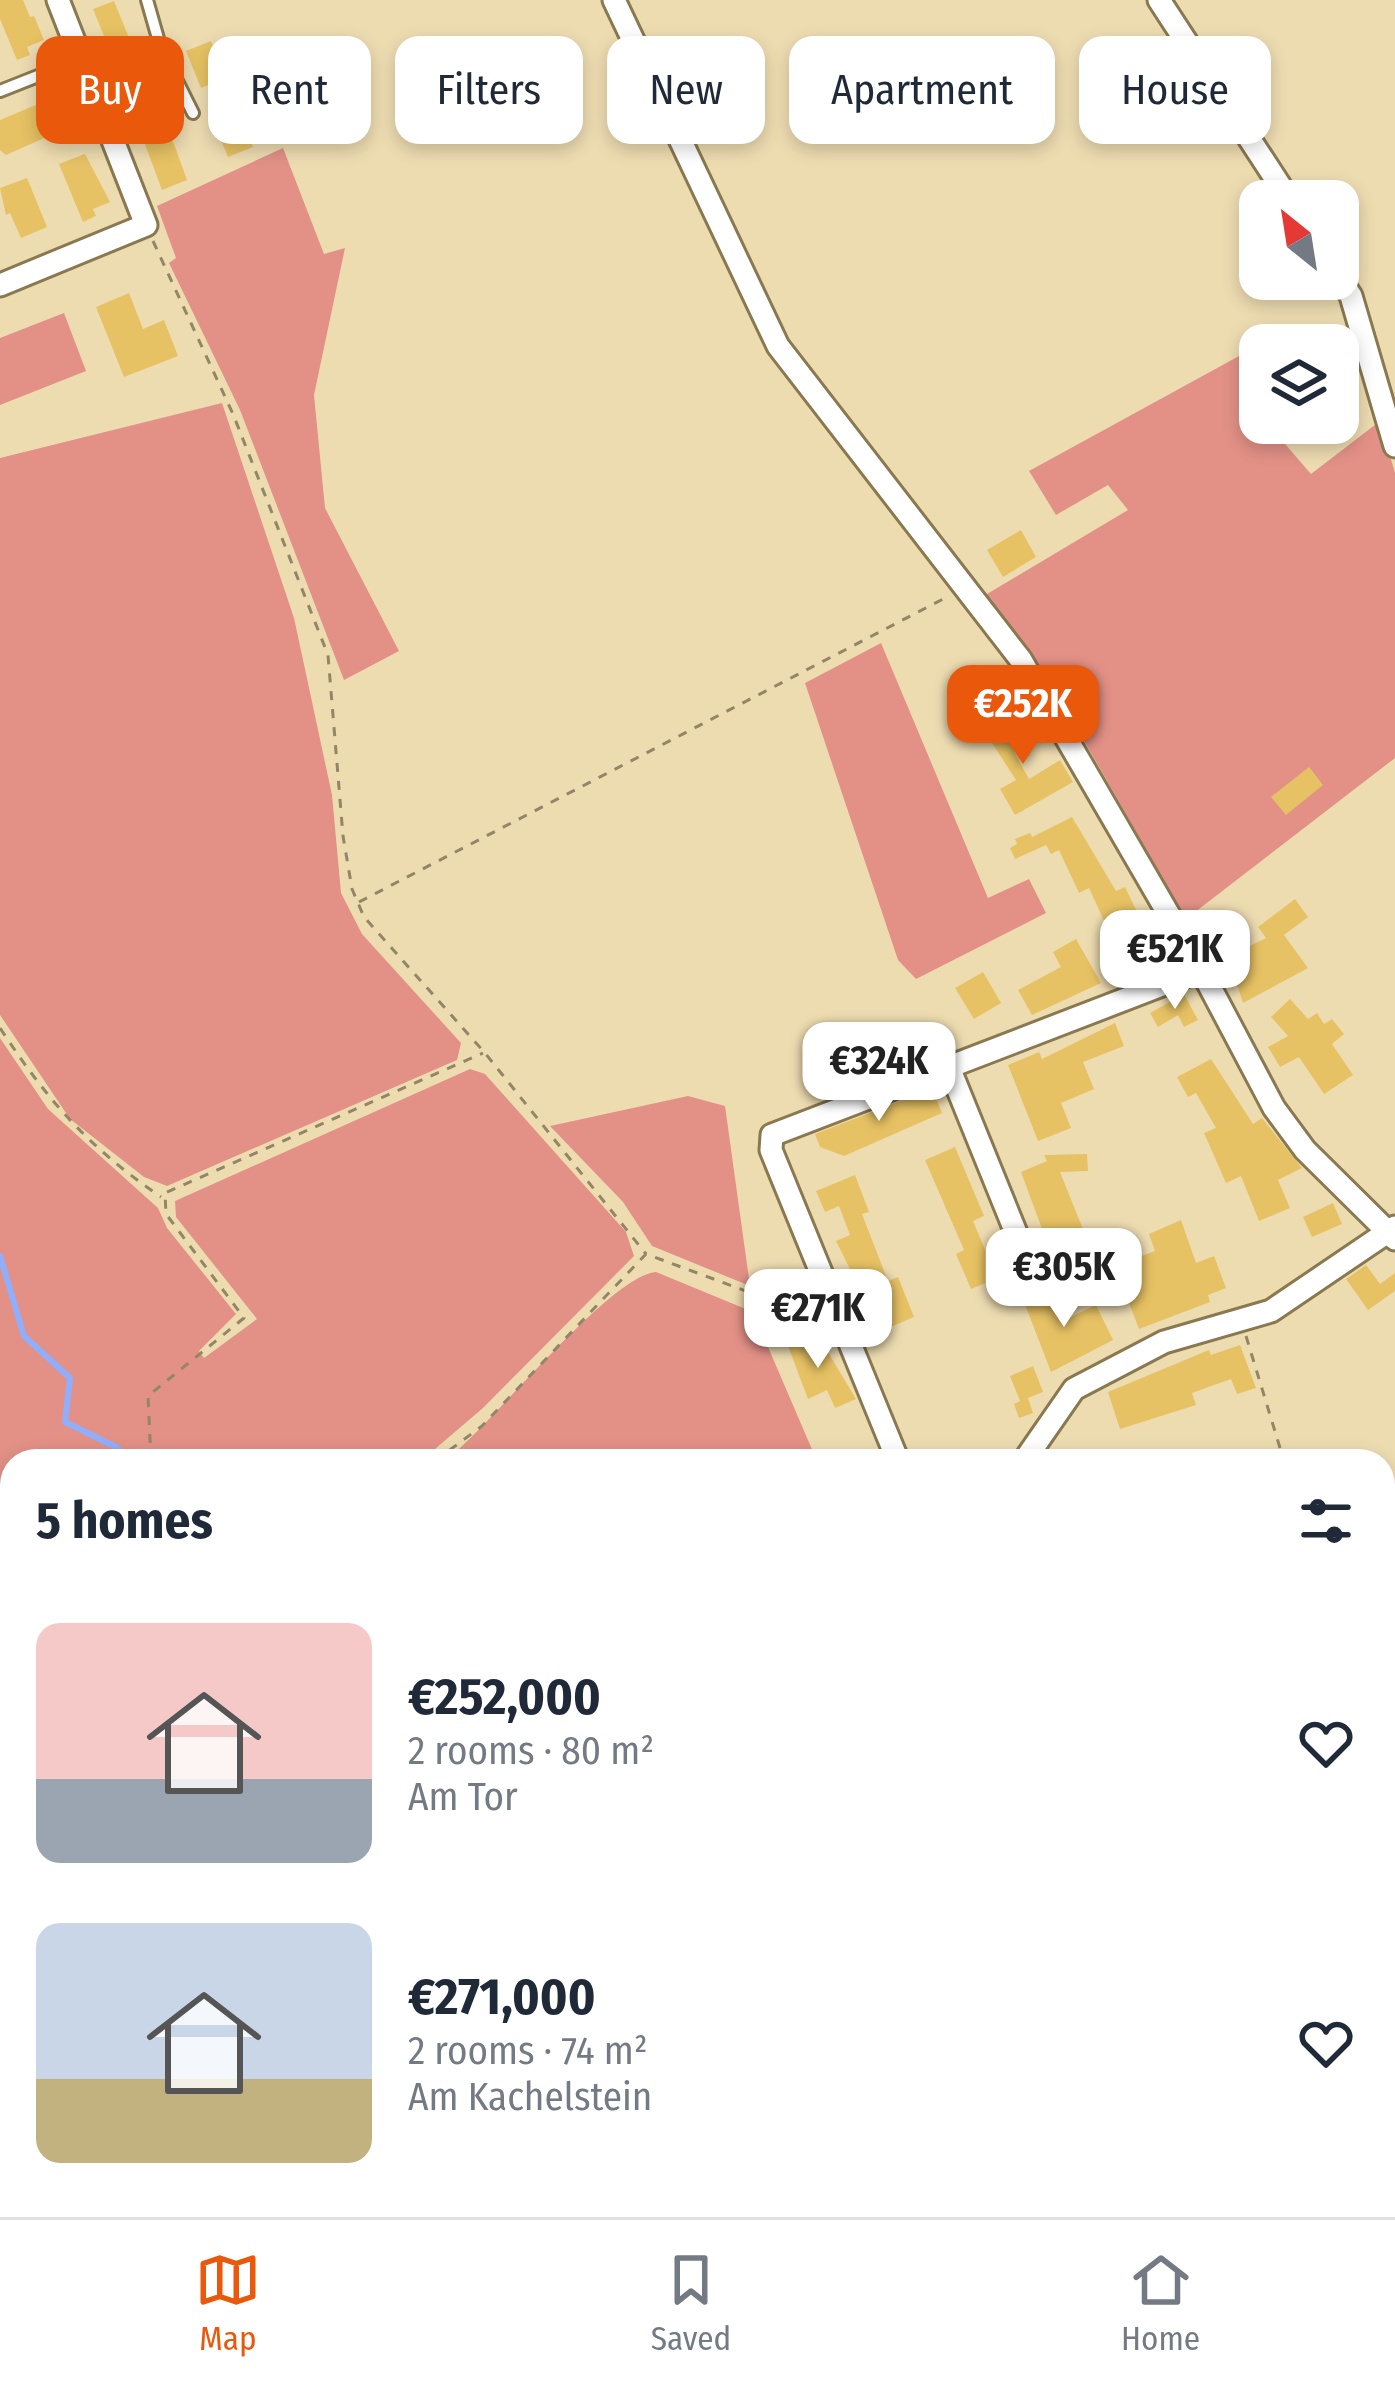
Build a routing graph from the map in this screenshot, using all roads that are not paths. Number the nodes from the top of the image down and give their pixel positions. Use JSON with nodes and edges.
{"nodes":[{"id":1,"x":58,"y":0,"type":"edge"},
{"id":2,"x":147,"y":0,"type":"edge"},
{"id":3,"x":614,"y":0,"type":"edge"},
{"id":4,"x":1159,"y":0,"type":"edge"},
{"id":5,"x":72,"y":36,"type":"edge"},
{"id":6,"x":157,"y":36,"type":"edge"},
{"id":7,"x":36,"y":83,"type":"edge"},
{"id":8,"x":0,"y":92,"type":"edge"},
{"id":9,"x":184,"y":95,"type":"edge"},
{"id":10,"x":193,"y":113,"type":"dead end"},
{"id":11,"x":115,"y":144,"type":"edge"},
{"id":12,"x":1276,"y":180,"type":"edge"},
{"id":13,"x":0,"y":285,"type":"edge"},
{"id":14,"x":1352,"y":300,"type":"edge"},
{"id":15,"x":1395,"y":446,"type":"edge"},
{"id":16,"x":1201,"y":970,"type":"junction"},
{"id":17,"x":948,"y":1064,"type":"junction"},
{"id":18,"x":1393,"y":1233,"type":"edge"},
{"id":19,"x":1028,"y":1260,"type":"dead end"},
{"id":20,"x":893,"y":1449,"type":"edge"},
{"id":21,"x":1032,"y":1449,"type":"edge"}],
"edges":[{"from":1,"to":5,"type":"street"},
{"from":2,"to":6,"type":"lane"},
{"from":3,"to":16,"type":"street"},
{"from":4,"to":12,"type":"street"},
{"from":7,"to":8,"type":"lane"},
{"from":9,"to":10,"type":"lane"},
{"from":11,"to":13,"type":"street"},
{"from":14,"to":15,"type":"street"},
{"from":16,"to":17,"type":"street"},
{"from":16,"to":18,"type":"street"},
{"from":17,"to":19,"type":"street"},
{"from":17,"to":20,"type":"street"},
{"from":18,"to":21,"type":"street"}]}
